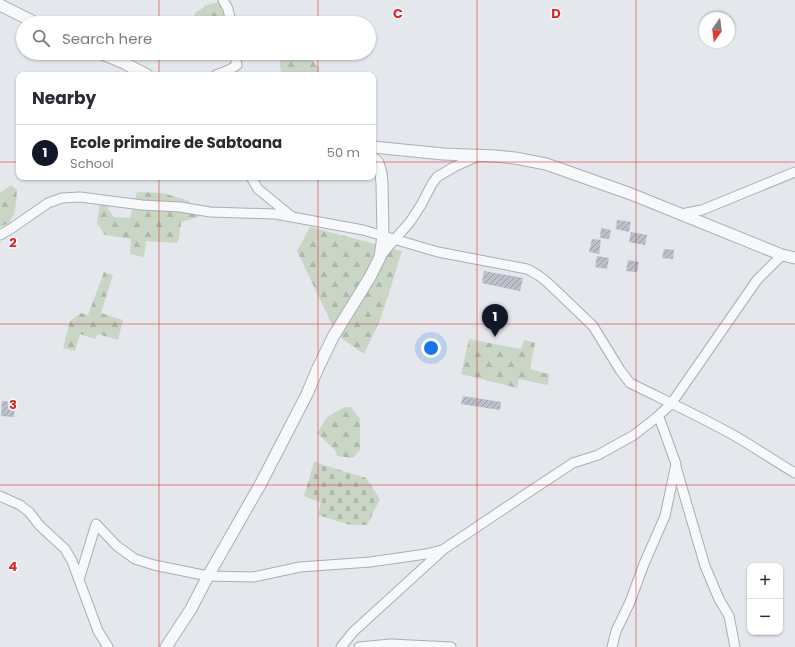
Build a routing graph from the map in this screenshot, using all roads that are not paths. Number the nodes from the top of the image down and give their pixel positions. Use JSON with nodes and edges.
{"nodes":[{"id":1,"x":223,"y":0,"type":"edge"},
{"id":2,"x":0,"y":5,"type":"edge"},
{"id":3,"x":22,"y":16,"type":"edge"},
{"id":4,"x":230,"y":16,"type":"edge"},
{"id":5,"x":117,"y":60,"type":"edge"},
{"id":6,"x":236,"y":60,"type":"edge"},
{"id":7,"x":141,"y":72,"type":"edge"},
{"id":8,"x":224,"y":72,"type":"edge"},
{"id":9,"x":376,"y":147,"type":"edge"},
{"id":10,"x":479,"y":156,"type":"junction"},
{"id":11,"x":376,"y":161,"type":"edge"},
{"id":12,"x":795,"y":172,"type":"edge"},
{"id":13,"x":253,"y":180,"type":"edge"},
{"id":14,"x":681,"y":214,"type":"junction"},
{"id":15,"x":292,"y":217,"type":"junction"},
{"id":16,"x":0,"y":235,"type":"edge"},
{"id":17,"x":388,"y":238,"type":"junction"},
{"id":18,"x":782,"y":255,"type":"junction"},
{"id":19,"x":795,"y":258,"type":"edge"},
{"id":20,"x":672,"y":404,"type":"junction"},
{"id":21,"x":657,"y":417,"type":"junction"},
{"id":22,"x":676,"y":464,"type":"junction"},
{"id":23,"x":795,"y":473,"type":"edge"},
{"id":24,"x":0,"y":496,"type":"edge"},
{"id":25,"x":444,"y":549,"type":"junction"},
{"id":26,"x":208,"y":576,"type":"junction"},
{"id":27,"x":79,"y":580,"type":"junction"},
{"id":28,"x":108,"y":647,"type":"edge"},
{"id":29,"x":166,"y":647,"type":"edge"},
{"id":30,"x":341,"y":647,"type":"edge"},
{"id":31,"x":359,"y":647,"type":"edge"},
{"id":32,"x":451,"y":647,"type":"edge"},
{"id":33,"x":612,"y":647,"type":"edge"},
{"id":34,"x":735,"y":647,"type":"edge"}],
"edges":[{"from":1,"to":4,"type":"street"},
{"from":2,"to":3,"type":"street"},
{"from":5,"to":7,"type":"street"},
{"from":6,"to":8,"type":"street"},
{"from":9,"to":10,"type":"street"},
{"from":10,"to":14,"type":"street"},
{"from":10,"to":17,"type":"street"},
{"from":11,"to":17,"type":"street"},
{"from":12,"to":14,"type":"street"},
{"from":13,"to":15,"type":"street"},
{"from":14,"to":18,"type":"street"},
{"from":15,"to":16,"type":"street"},
{"from":15,"to":17,"type":"street"},
{"from":17,"to":20,"type":"street"},
{"from":17,"to":26,"type":"street"},
{"from":18,"to":19,"type":"street"},
{"from":18,"to":20,"type":"street"},
{"from":20,"to":21,"type":"street"},
{"from":20,"to":23,"type":"street"},
{"from":21,"to":22,"type":"street"},
{"from":21,"to":25,"type":"street"},
{"from":22,"to":33,"type":"street"},
{"from":22,"to":34,"type":"street"},
{"from":24,"to":27,"type":"street"},
{"from":25,"to":26,"type":"street"},
{"from":25,"to":30,"type":"street"},
{"from":26,"to":27,"type":"street"},
{"from":26,"to":29,"type":"street"},
{"from":27,"to":28,"type":"street"},
{"from":31,"to":32,"type":"street"}]}
